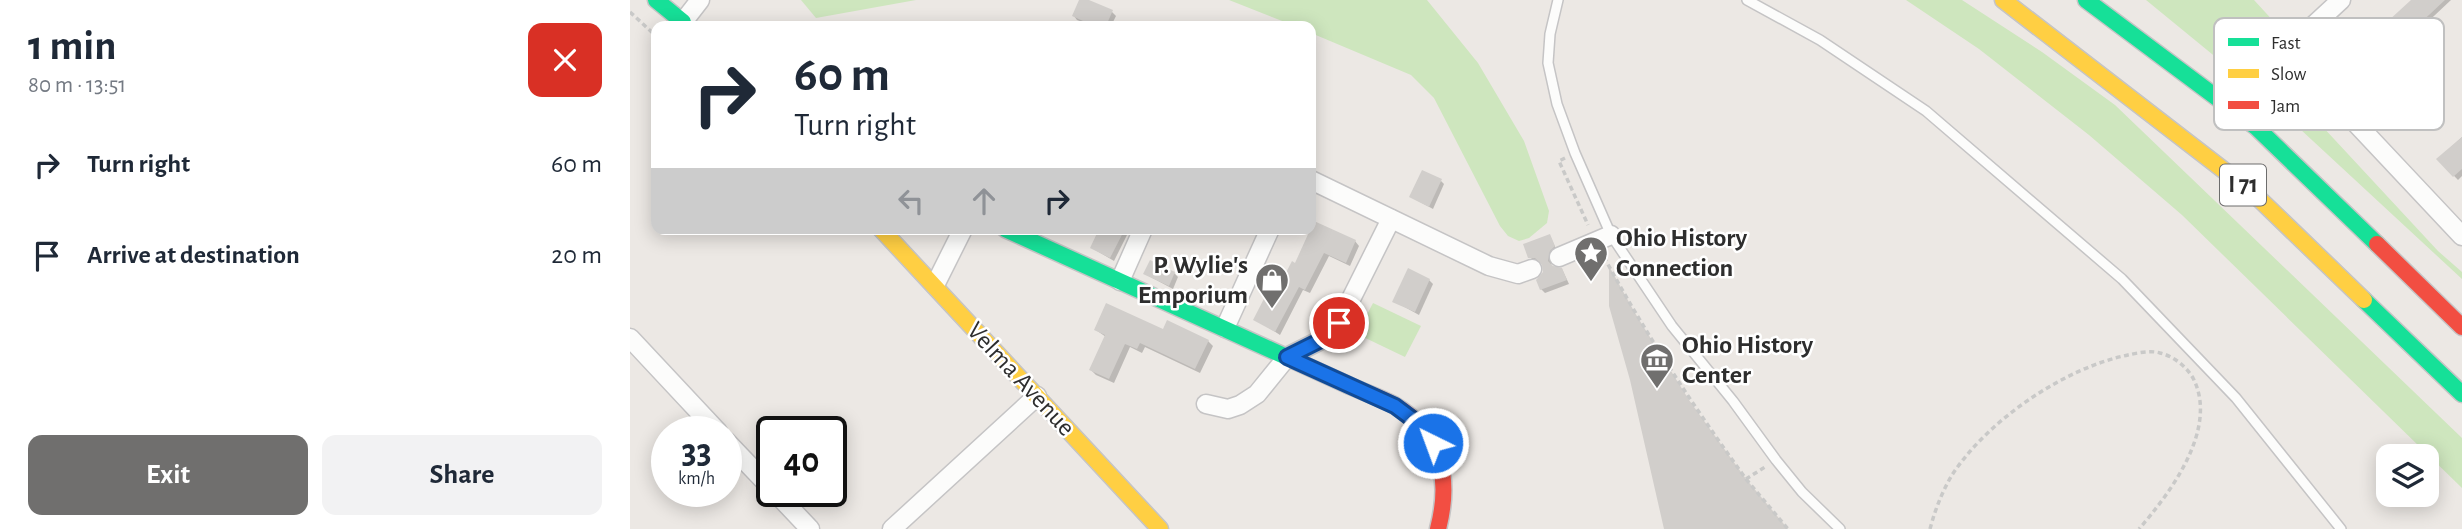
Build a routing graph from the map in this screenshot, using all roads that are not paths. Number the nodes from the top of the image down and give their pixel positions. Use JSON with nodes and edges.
{"nodes":[{"id":1,"x":656,"y":0,"type":"edge"},
{"id":2,"x":700,"y":0,"type":"edge"},
{"id":3,"x":1558,"y":0,"type":"edge"},
{"id":4,"x":1747,"y":0,"type":"edge"},
{"id":5,"x":2003,"y":0,"type":"edge"},
{"id":6,"x":2086,"y":0,"type":"edge"},
{"id":7,"x":2341,"y":0,"type":"edge"},
{"id":8,"x":2322,"y":18,"type":"edge"},
{"id":9,"x":681,"y":21,"type":"edge"},
{"id":10,"x":687,"y":21,"type":"edge"},
{"id":11,"x":2214,"y":96,"type":"edge"},
{"id":12,"x":2259,"y":130,"type":"edge"},
{"id":13,"x":2362,"y":130,"type":"edge"},
{"id":14,"x":1316,"y":182,"type":"edge"},
{"id":15,"x":1391,"y":219,"type":"junction"},
{"id":16,"x":887,"y":235,"type":"edge"},
{"id":17,"x":960,"y":235,"type":"edge"},
{"id":18,"x":1018,"y":235,"type":"edge"},
{"id":19,"x":1140,"y":235,"type":"edge"},
{"id":20,"x":1267,"y":235,"type":"edge"},
{"id":21,"x":2462,"y":236,"type":"edge"},
{"id":22,"x":1603,"y":238,"type":"junction"},
{"id":23,"x":1559,"y":257,"type":"dead end"},
{"id":24,"x":1532,"y":269,"type":"dead end"},
{"id":25,"x":1120,"y":281,"type":"junction"},
{"id":26,"x":934,"y":285,"type":"junction"},
{"id":27,"x":2458,"y":322,"type":"edge"},
{"id":28,"x":1225,"y":328,"type":"junction"},
{"id":29,"x":630,"y":338,"type":"edge"},
{"id":30,"x":1287,"y":357,"type":"junction"},
{"id":31,"x":2462,"y":394,"type":"edge"},
{"id":32,"x":1037,"y":396,"type":"junction"},
{"id":33,"x":1206,"y":404,"type":"dead end"},
{"id":34,"x":703,"y":416,"type":"edge"},
{"id":35,"x":742,"y":458,"type":"edge"},
{"id":36,"x":756,"y":472,"type":"edge"},
{"id":37,"x":789,"y":507,"type":"edge"},
{"id":38,"x":810,"y":529,"type":"edge"},
{"id":39,"x":891,"y":529,"type":"edge"},
{"id":40,"x":1160,"y":529,"type":"edge"},
{"id":41,"x":1438,"y":529,"type":"edge"},
{"id":42,"x":1840,"y":529,"type":"edge"},
{"id":43,"x":2341,"y":529,"type":"edge"}],
"edges":[{"from":1,"to":9,"type":"main road"},
{"from":2,"to":10,"type":"street"},
{"from":3,"to":22,"type":"lane"},
{"from":4,"to":43,"type":"lane"},
{"from":5,"to":31,"type":"main road","number":"I 71"},
{"from":6,"to":11,"type":"main road","number":"I 71"},
{"from":7,"to":8,"type":"street"},
{"from":12,"to":27,"type":"main road","number":"I 71"},
{"from":13,"to":21,"type":"street"},
{"from":14,"to":15,"type":"street"},
{"from":15,"to":24,"type":"street"},
{"from":15,"to":30,"type":"street"},
{"from":16,"to":26,"type":"main road","name":"Velma Avenue"},
{"from":17,"to":26,"type":"street"},
{"from":18,"to":25,"type":"main road"},
{"from":19,"to":25,"type":"street"},
{"from":20,"to":28,"type":"street"},
{"from":22,"to":23,"type":"street"},
{"from":22,"to":42,"type":"lane"},
{"from":25,"to":28,"type":"main road"},
{"from":26,"to":32,"type":"main road","name":"Velma Avenue"},
{"from":28,"to":30,"type":"main road"},
{"from":29,"to":34,"type":"street"},
{"from":30,"to":33,"type":"street"},
{"from":30,"to":41,"type":"main road"},
{"from":32,"to":39,"type":"street"},
{"from":32,"to":40,"type":"main road","name":"Velma Avenue"},
{"from":35,"to":36,"type":"street"},
{"from":37,"to":38,"type":"street"}]}
